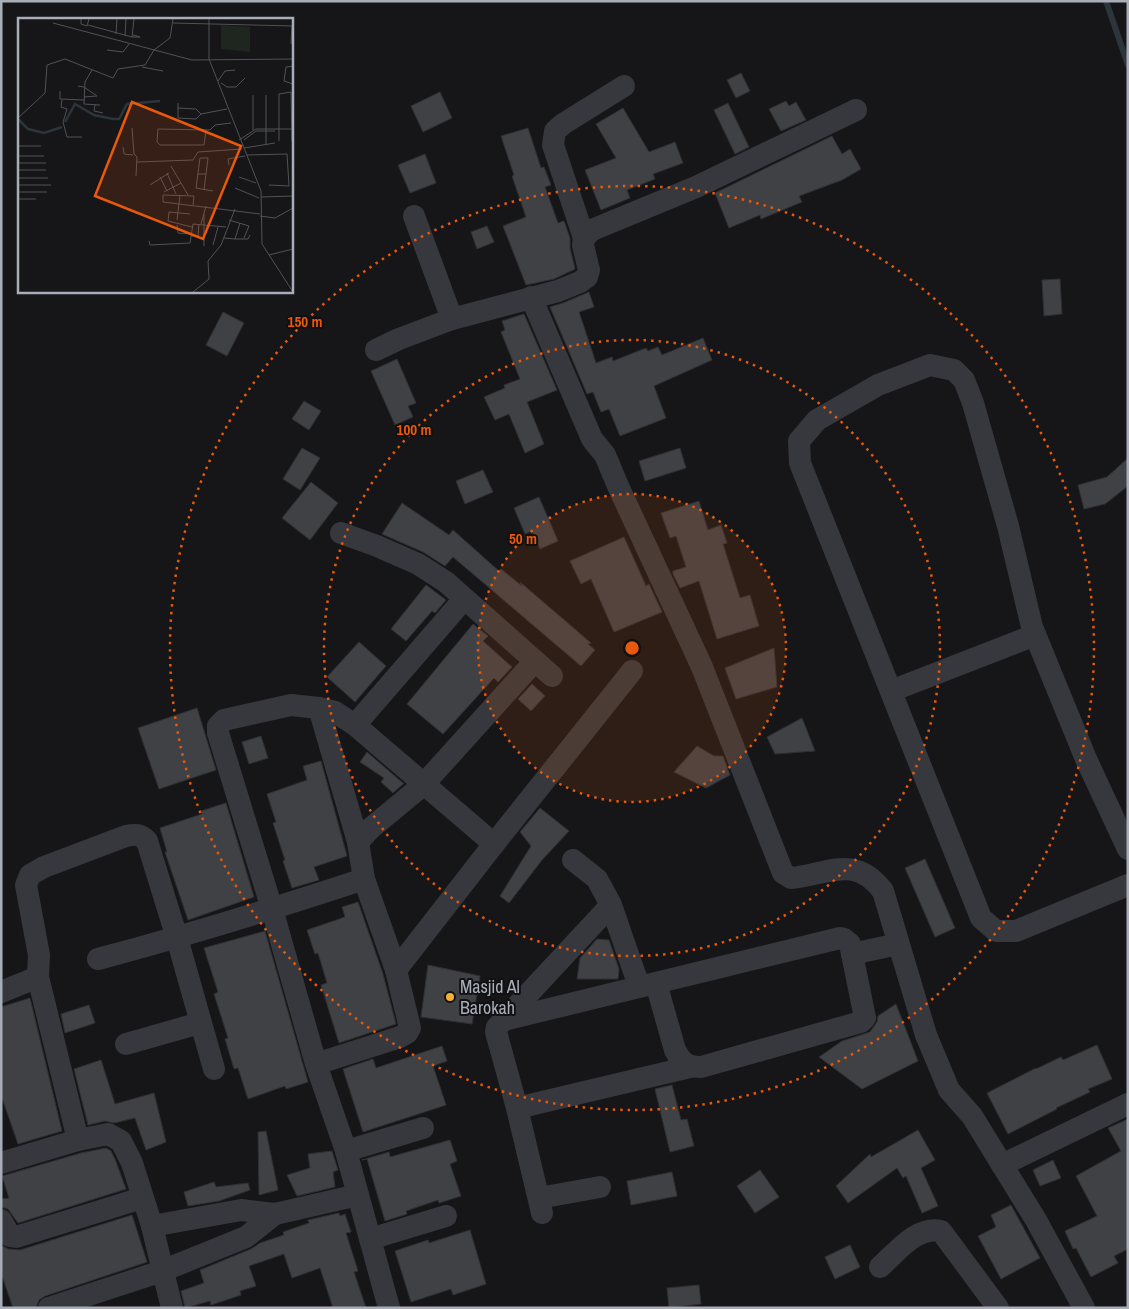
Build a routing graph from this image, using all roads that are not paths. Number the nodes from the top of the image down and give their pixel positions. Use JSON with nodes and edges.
{"nodes":[{"id":1,"x":624,"y":86,"type":"dead end"},
{"id":2,"x":856,"y":110,"type":"dead end"},
{"id":3,"x":414,"y":216,"type":"dead end"},
{"id":4,"x":584,"y":238,"type":"junction"},
{"id":5,"x":532,"y":297,"type":"junction"},
{"id":6,"x":452,"y":319,"type":"junction"},
{"id":7,"x":376,"y":350,"type":"dead end"},
{"id":8,"x":340,"y":533,"type":"dead end"},
{"id":9,"x":464,"y":599,"type":"junction"},
{"id":10,"x":1035,"y":635,"type":"junction"},
{"id":11,"x":535,"y":661,"type":"junction"},
{"id":12,"x":632,"y":671,"type":"dead end"},
{"id":13,"x":552,"y":676,"type":"dead end"},
{"id":14,"x":891,"y":691,"type":"junction"},
{"id":15,"x":319,"y":708,"type":"junction"},
{"id":16,"x":355,"y":724,"type":"junction"},
{"id":17,"x":423,"y":784,"type":"junction"},
{"id":18,"x":358,"y":842,"type":"junction"},
{"id":19,"x":494,"y":844,"type":"junction"},
{"id":20,"x":1128,"y":849,"type":"edge"},
{"id":21,"x":573,"y":860,"type":"dead end"},
{"id":22,"x":364,"y":879,"type":"junction"},
{"id":23,"x":1128,"y":885,"type":"edge"},
{"id":24,"x":611,"y":905,"type":"junction"},
{"id":25,"x":272,"y":910,"type":"junction"},
{"id":26,"x":177,"y":938,"type":"junction"},
{"id":27,"x":898,"y":944,"type":"junction"},
{"id":28,"x":852,"y":954,"type":"junction"},
{"id":29,"x":98,"y":959,"type":"dead end"},
{"id":30,"x":396,"y":970,"type":"junction"},
{"id":31,"x":38,"y":977,"type":"junction"},
{"id":32,"x":647,"y":985,"type":"junction"},
{"id":33,"x":1,"y":992,"type":"edge"},
{"id":34,"x":504,"y":1020,"type":"junction"},
{"id":35,"x":200,"y":1023,"type":"junction"},
{"id":36,"x":126,"y":1044,"type":"dead end"},
{"id":37,"x":316,"y":1064,"type":"junction"},
{"id":38,"x":690,"y":1067,"type":"junction"},
{"id":39,"x":214,"y":1069,"type":"dead end"},
{"id":40,"x":1128,"y":1104,"type":"edge"},
{"id":41,"x":517,"y":1108,"type":"junction"},
{"id":42,"x":423,"y":1128,"type":"dead end"},
{"id":43,"x":78,"y":1140,"type":"junction"},
{"id":44,"x":346,"y":1151,"type":"junction"},
{"id":45,"x":2,"y":1160,"type":"edge"},
{"id":46,"x":1002,"y":1166,"type":"junction"},
{"id":47,"x":600,"y":1187,"type":"dead end"},
{"id":48,"x":358,"y":1195,"type":"junction"},
{"id":49,"x":142,"y":1198,"type":"junction"},
{"id":50,"x":275,"y":1214,"type":"junction"},
{"id":51,"x":446,"y":1216,"type":"dead end"},
{"id":52,"x":1,"y":1220,"type":"edge"},
{"id":53,"x":152,"y":1226,"type":"junction"},
{"id":54,"x":370,"y":1239,"type":"junction"},
{"id":55,"x":880,"y":1267,"type":"dead end"},
{"id":56,"x":162,"y":1271,"type":"junction"},
{"id":57,"x":49,"y":1308,"type":"edge"},
{"id":58,"x":172,"y":1308,"type":"edge"},
{"id":59,"x":389,"y":1308,"type":"edge"},
{"id":60,"x":998,"y":1308,"type":"edge"},
{"id":61,"x":1084,"y":1308,"type":"edge"}],
"edges":[{"from":1,"to":4,"type":"street"},
{"from":2,"to":4,"type":"street"},
{"from":3,"to":6,"type":"street"},
{"from":4,"to":5,"type":"street"},
{"from":5,"to":6,"type":"street"},
{"from":5,"to":27,"type":"street"},
{"from":6,"to":7,"type":"street"},
{"from":8,"to":9,"type":"street"},
{"from":9,"to":11,"type":"street"},
{"from":9,"to":16,"type":"street"},
{"from":10,"to":14,"type":"street"},
{"from":10,"to":14,"type":"street"},
{"from":10,"to":20,"type":"street"},
{"from":11,"to":13,"type":"street"},
{"from":11,"to":17,"type":"street"},
{"from":12,"to":19,"type":"street"},
{"from":14,"to":23,"type":"street"},
{"from":15,"to":16,"type":"street"},
{"from":15,"to":18,"type":"street"},
{"from":15,"to":25,"type":"street"},
{"from":16,"to":17,"type":"street"},
{"from":17,"to":18,"type":"street"},
{"from":17,"to":19,"type":"street"},
{"from":18,"to":22,"type":"street"},
{"from":19,"to":30,"type":"street"},
{"from":21,"to":24,"type":"street"},
{"from":22,"to":25,"type":"street"},
{"from":22,"to":30,"type":"street"},
{"from":24,"to":32,"type":"street"},
{"from":24,"to":34,"type":"street"},
{"from":25,"to":26,"type":"street"},
{"from":25,"to":37,"type":"street"},
{"from":26,"to":29,"type":"street"},
{"from":26,"to":31,"type":"street"},
{"from":26,"to":35,"type":"street"},
{"from":27,"to":28,"type":"street"},
{"from":27,"to":46,"type":"street"},
{"from":28,"to":32,"type":"street"},
{"from":28,"to":38,"type":"street"},
{"from":30,"to":37,"type":"street"},
{"from":31,"to":33,"type":"street"},
{"from":31,"to":43,"type":"street"},
{"from":32,"to":34,"type":"street"},
{"from":32,"to":38,"type":"street"},
{"from":34,"to":41,"type":"street"},
{"from":35,"to":36,"type":"street"},
{"from":35,"to":39,"type":"street"},
{"from":37,"to":44,"type":"street"},
{"from":38,"to":41,"type":"street"},
{"from":40,"to":46,"type":"street"},
{"from":41,"to":47,"type":"street"},
{"from":42,"to":44,"type":"street"},
{"from":43,"to":45,"type":"street"},
{"from":43,"to":49,"type":"street"},
{"from":44,"to":48,"type":"street"},
{"from":46,"to":61,"type":"street"},
{"from":48,"to":50,"type":"street"},
{"from":48,"to":54,"type":"street"},
{"from":49,"to":52,"type":"street"},
{"from":49,"to":53,"type":"street"},
{"from":50,"to":53,"type":"street"},
{"from":50,"to":56,"type":"street"},
{"from":51,"to":54,"type":"street"},
{"from":53,"to":56,"type":"street"},
{"from":54,"to":59,"type":"street"},
{"from":55,"to":60,"type":"street"},
{"from":56,"to":57,"type":"street"},
{"from":56,"to":58,"type":"street"}]}
